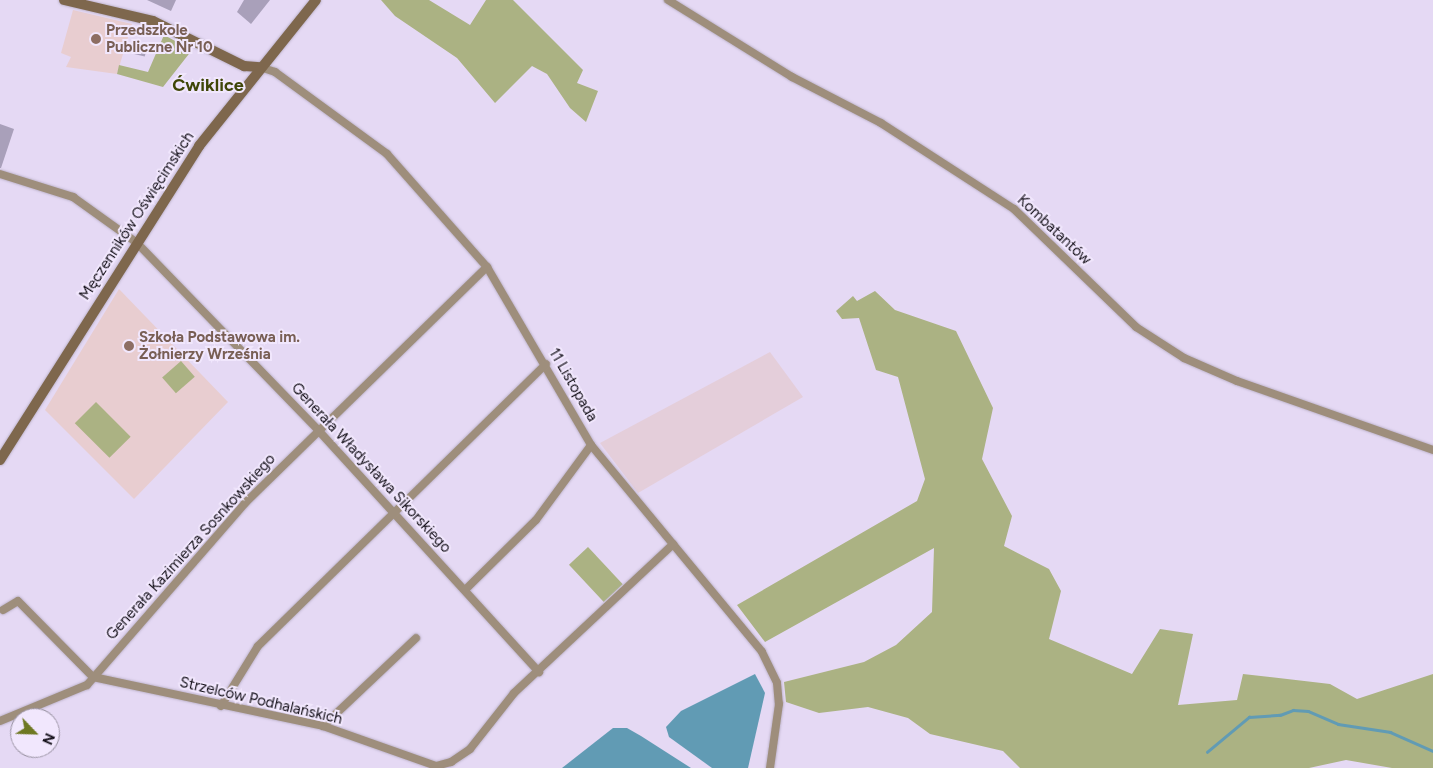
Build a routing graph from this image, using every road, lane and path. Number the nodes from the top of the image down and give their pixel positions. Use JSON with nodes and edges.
{"nodes":[{"id":1,"x":64,"y":0,"type":"edge"},
{"id":2,"x":316,"y":0,"type":"edge"},
{"id":3,"x":668,"y":0,"type":"edge"},
{"id":4,"x":260,"y":67,"type":"junction"},
{"id":5,"x":0,"y":174,"type":"edge"},
{"id":6,"x":136,"y":243,"type":"junction"},
{"id":7,"x":487,"y":267,"type":"junction"},
{"id":8,"x":546,"y":364,"type":"junction"},
{"id":9,"x":318,"y":430,"type":"junction"},
{"id":10,"x":591,"y":445,"type":"junction"},
{"id":11,"x":1433,"y":450,"type":"edge"},
{"id":12,"x":0,"y":460,"type":"edge"},
{"id":13,"x":393,"y":510,"type":"junction"},
{"id":14,"x":673,"y":544,"type":"junction"},
{"id":15,"x":466,"y":590,"type":"junction"},
{"id":16,"x":3,"y":610,"type":"dead end"},
{"id":17,"x":416,"y":638,"type":"dead end"},
{"id":18,"x":539,"y":672,"type":"junction"},
{"id":19,"x":93,"y":676,"type":"junction"},
{"id":20,"x":221,"y":706,"type":"junction"},
{"id":21,"x":0,"y":721,"type":"edge"},
{"id":22,"x":323,"y":726,"type":"junction"},
{"id":23,"x":770,"y":768,"type":"edge"}],
"edges":[{"from":1,"to":4,"type":"main road"},
{"from":2,"to":4,"type":"main road","name":"Męczenników Oświęcimskich"},
{"from":3,"to":11,"type":"street","name":"Kombatantów"},
{"from":4,"to":6,"type":"main road","name":"Męczenników Oświęcimskich"},
{"from":4,"to":7,"type":"street","name":"11 Listopada"},
{"from":5,"to":6,"type":"street","name":"Generała Władysława Sikorskiego"},
{"from":6,"to":9,"type":"street","name":"Generała Władysława Sikorskiego"},
{"from":6,"to":12,"type":"main road","name":"Męczenników Oświęcimskich"},
{"from":7,"to":8,"type":"street","name":"11 Listopada"},
{"from":7,"to":9,"type":"street","name":"Generała Kazimierza Sosnkowskiego"},
{"from":8,"to":10,"type":"street","name":"11 Listopada"},
{"from":8,"to":13,"type":"street"},
{"from":9,"to":13,"type":"street","name":"Generała Władysława Sikorskiego"},
{"from":9,"to":19,"type":"street","name":"Generała Kazimierza Sosnkowskiego"},
{"from":10,"to":14,"type":"street","name":"11 Listopada"},
{"from":10,"to":15,"type":"street"},
{"from":13,"to":15,"type":"street","name":"Generała Władysława Sikorskiego"},
{"from":13,"to":20,"type":"street"},
{"from":14,"to":18,"type":"street","name":"Strzelców Podhalańskich"},
{"from":14,"to":23,"type":"street","name":"11 Listopada"},
{"from":15,"to":18,"type":"street","name":"Generała Władysława Sikorskiego"},
{"from":16,"to":19,"type":"street"},
{"from":17,"to":22,"type":"street"},
{"from":18,"to":22,"type":"street","name":"Strzelców Podhalańskich"},
{"from":19,"to":20,"type":"street","name":"Strzelców Podhalańskich"},
{"from":19,"to":21,"type":"street"},
{"from":20,"to":22,"type":"street","name":"Strzelców Podhalańskich"}]}
